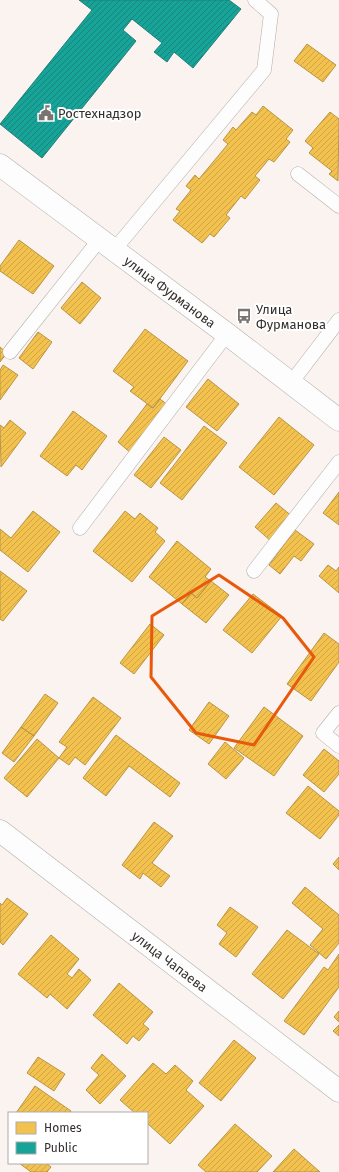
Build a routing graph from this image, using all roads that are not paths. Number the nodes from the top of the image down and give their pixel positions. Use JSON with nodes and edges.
{"nodes":[{"id":1,"x":255,"y":0,"type":"edge"},
{"id":2,"x":0,"y":165,"type":"edge"},
{"id":3,"x":298,"y":174,"type":"dead end"},
{"id":4,"x":339,"y":206,"type":"edge"},
{"id":5,"x":107,"y":245,"type":"junction"},
{"id":6,"x":339,"y":320,"type":"edge"},
{"id":7,"x":227,"y":334,"type":"junction"},
{"id":8,"x":10,"y":352,"type":"dead end"},
{"id":9,"x":291,"y":383,"type":"junction"},
{"id":10,"x":339,"y":420,"type":"edge"},
{"id":11,"x":339,"y":462,"type":"edge"},
{"id":12,"x":80,"y":528,"type":"dead end"},
{"id":13,"x":254,"y":571,"type":"dead end"},
{"id":14,"x":339,"y":713,"type":"edge"},
{"id":15,"x":339,"y":746,"type":"edge"},
{"id":16,"x":0,"y":831,"type":"edge"},
{"id":17,"x":339,"y":1091,"type":"edge"}],
"edges":[{"from":1,"to":5,"type":"lane"},
{"from":2,"to":5,"type":"street","name":"улица Фурманова"},
{"from":3,"to":4,"type":"lane"},
{"from":5,"to":7,"type":"street","name":"улица Фурманова"},
{"from":5,"to":8,"type":"lane"},
{"from":6,"to":9,"type":"lane"},
{"from":7,"to":9,"type":"street","name":"улица Фурманова"},
{"from":7,"to":12,"type":"lane"},
{"from":9,"to":10,"type":"street","name":"улица Фурманова"},
{"from":11,"to":13,"type":"lane"},
{"from":14,"to":15,"type":"lane"},
{"from":16,"to":17,"type":"street","name":"улица Чапаева"}]}
